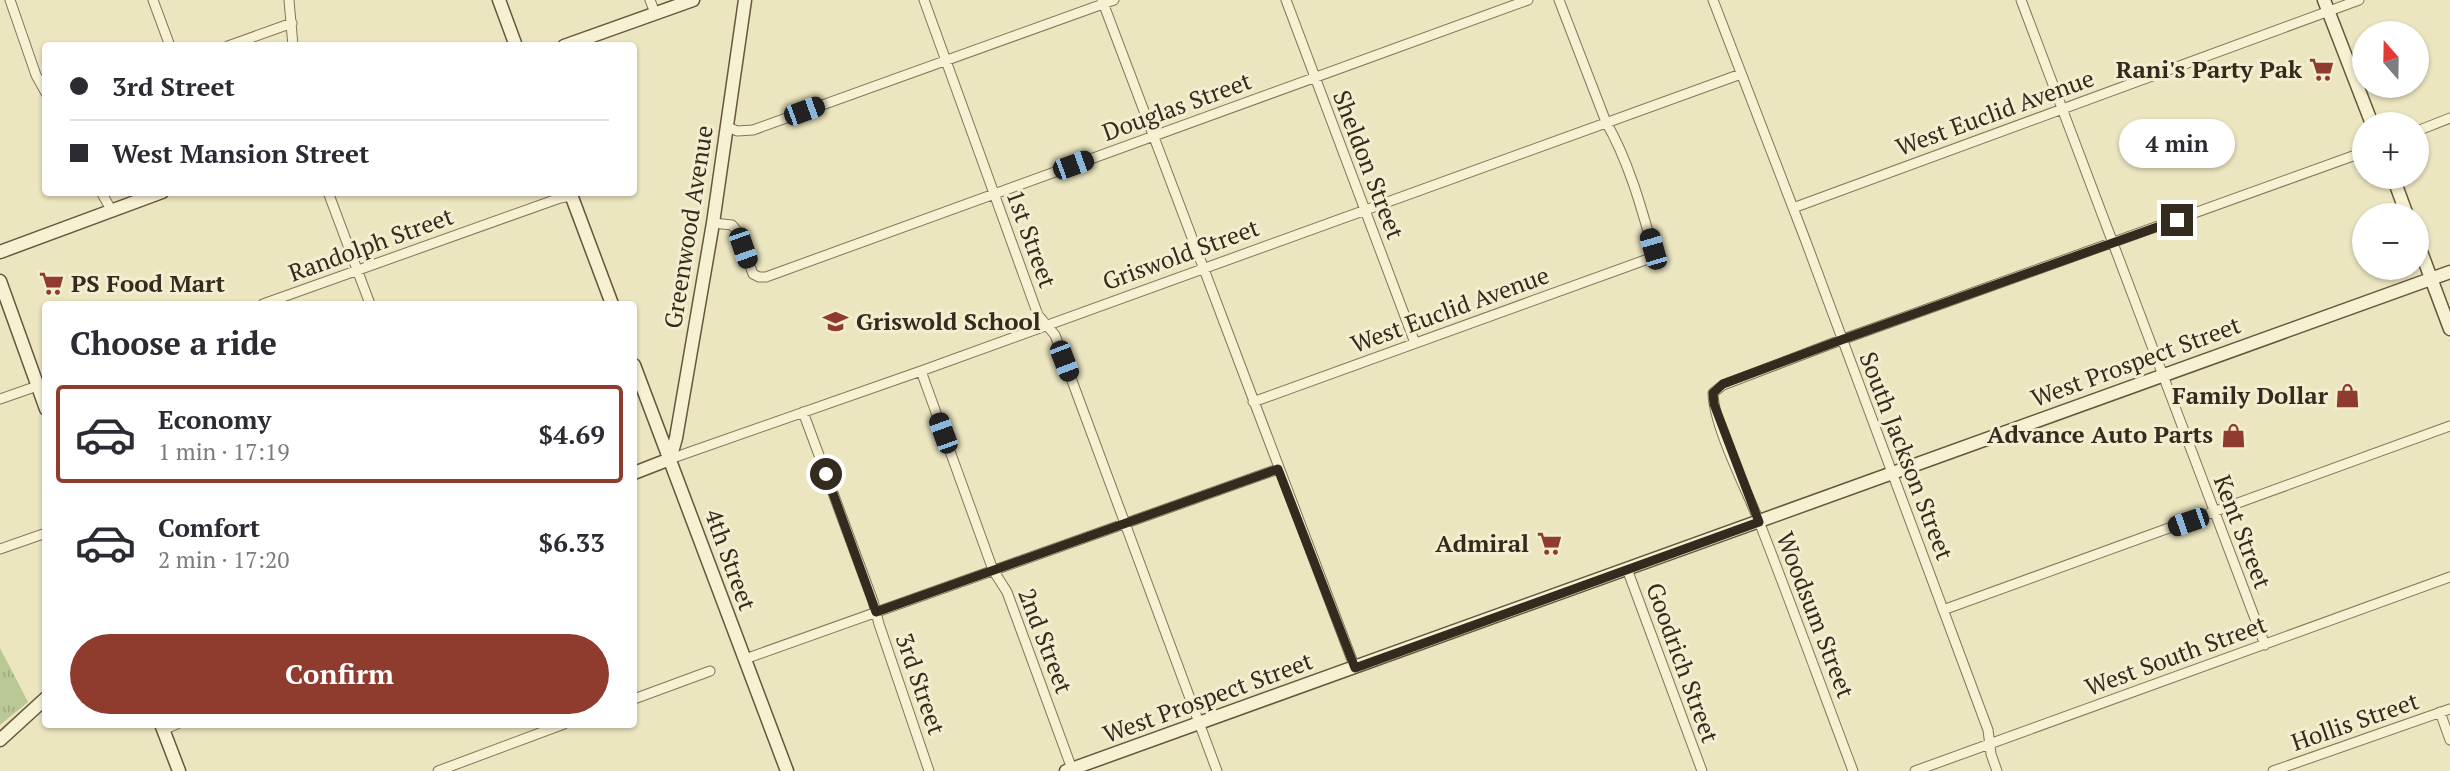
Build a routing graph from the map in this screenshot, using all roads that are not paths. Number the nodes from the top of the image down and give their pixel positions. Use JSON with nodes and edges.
{"nodes":[{"id":1,"x":10,"y":0,"type":"edge"},
{"id":2,"x":153,"y":0,"type":"edge"},
{"id":3,"x":289,"y":0,"type":"edge"},
{"id":4,"x":499,"y":0,"type":"edge"},
{"id":5,"x":650,"y":0,"type":"edge"},
{"id":6,"x":693,"y":0,"type":"edge"},
{"id":7,"x":745,"y":0,"type":"edge"},
{"id":8,"x":924,"y":0,"type":"edge"},
{"id":9,"x":1114,"y":0,"type":"edge"},
{"id":10,"x":1286,"y":0,"type":"edge"},
{"id":11,"x":1528,"y":0,"type":"edge"},
{"id":12,"x":1559,"y":0,"type":"edge"},
{"id":13,"x":1713,"y":0,"type":"edge"},
{"id":14,"x":2021,"y":0,"type":"edge"},
{"id":15,"x":2359,"y":0,"type":"edge"},
{"id":16,"x":1103,"y":2,"type":"edge"},
{"id":17,"x":2326,"y":6,"type":"edge"},
{"id":18,"x":655,"y":13,"type":"junction"},
{"id":19,"x":292,"y":23,"type":"junction"},
{"id":20,"x":169,"y":42,"type":"edge"},
{"id":21,"x":239,"y":42,"type":"edge"},
{"id":22,"x":293,"y":42,"type":"edge"},
{"id":23,"x":515,"y":42,"type":"edge"},
{"id":24,"x":575,"y":42,"type":"edge"},
{"id":25,"x":945,"y":60,"type":"junction"},
{"id":26,"x":1741,"y":74,"type":"junction"},
{"id":27,"x":1315,"y":78,"type":"junction"},
{"id":28,"x":42,"y":86,"type":"edge"},
{"id":29,"x":2063,"y":109,"type":"junction"},
{"id":30,"x":2367,"y":112,"type":"edge"},
{"id":31,"x":2450,"y":118,"type":"edge"},
{"id":32,"x":1606,"y":122,"type":"junction"},
{"id":33,"x":726,"y":126,"type":"junction"},
{"id":34,"x":2429,"y":126,"type":"edge"},
{"id":35,"x":1153,"y":136,"type":"junction"},
{"id":36,"x":2352,"y":156,"type":"edge"},
{"id":37,"x":993,"y":194,"type":"junction"},
{"id":38,"x":103,"y":196,"type":"edge"},
{"id":39,"x":151,"y":196,"type":"edge"},
{"id":40,"x":329,"y":196,"type":"edge"},
{"id":41,"x":566,"y":196,"type":"edge"},
{"id":42,"x":572,"y":196,"type":"edge"},
{"id":43,"x":1793,"y":208,"type":"junction"},
{"id":44,"x":111,"y":211,"type":"junction"},
{"id":45,"x":1366,"y":211,"type":"junction"},
{"id":46,"x":713,"y":223,"type":"junction"},
{"id":47,"x":2112,"y":243,"type":"junction"},
{"id":48,"x":0,"y":252,"type":"edge"},
{"id":49,"x":1203,"y":269,"type":"junction"},
{"id":50,"x":357,"y":271,"type":"junction"},
{"id":51,"x":2450,"y":272,"type":"edge"},
{"id":52,"x":2429,"y":274,"type":"edge"},
{"id":53,"x":2431,"y":279,"type":"junction"},
{"id":54,"x":0,"y":281,"type":"edge"},
{"id":55,"x":272,"y":301,"type":"edge"},
{"id":56,"x":369,"y":301,"type":"edge"},
{"id":57,"x":611,"y":301,"type":"edge"},
{"id":58,"x":1047,"y":326,"type":"junction"},
{"id":59,"x":2450,"y":329,"type":"edge"},
{"id":60,"x":1841,"y":340,"type":"junction"},
{"id":61,"x":1415,"y":343,"type":"junction"},
{"id":62,"x":921,"y":371,"type":"junction"},
{"id":63,"x":637,"y":374,"type":"edge"},
{"id":64,"x":2162,"y":375,"type":"junction"},
{"id":65,"x":41,"y":384,"type":"edge"},
{"id":66,"x":0,"y":399,"type":"edge"},
{"id":67,"x":1253,"y":402,"type":"junction"},
{"id":68,"x":803,"y":412,"type":"junction"},
{"id":69,"x":2450,"y":426,"type":"edge"},
{"id":70,"x":670,"y":459,"type":"junction"},
{"id":71,"x":1278,"y":469,"type":"junction"},
{"id":72,"x":637,"y":472,"type":"edge"},
{"id":73,"x":1892,"y":473,"type":"junction"},
{"id":74,"x":2215,"y":512,"type":"junction"},
{"id":75,"x":1759,"y":522,"type":"junction"},
{"id":76,"x":1125,"y":523,"type":"junction"},
{"id":77,"x":42,"y":534,"type":"edge"},
{"id":78,"x":0,"y":549,"type":"edge"},
{"id":79,"x":1626,"y":569,"type":"junction"},
{"id":80,"x":993,"y":570,"type":"junction"},
{"id":81,"x":2450,"y":577,"type":"edge"},
{"id":82,"x":1942,"y":610,"type":"junction"},
{"id":83,"x":876,"y":612,"type":"junction"},
{"id":84,"x":2264,"y":645,"type":"junction"},
{"id":85,"x":745,"y":659,"type":"junction"},
{"id":86,"x":1355,"y":668,"type":"junction"},
{"id":87,"x":710,"y":671,"type":"dead end"},
{"id":88,"x":637,"y":698,"type":"edge"},
{"id":89,"x":42,"y":702,"type":"edge"},
{"id":90,"x":2450,"y":709,"type":"edge"},
{"id":91,"x":2440,"y":712,"type":"junction"},
{"id":92,"x":1200,"y":722,"type":"junction"},
{"id":93,"x":162,"y":728,"type":"edge"},
{"id":94,"x":553,"y":728,"type":"edge"},
{"id":95,"x":0,"y":740,"type":"edge"},
{"id":96,"x":2450,"y":740,"type":"edge"},
{"id":97,"x":1990,"y":744,"type":"junction"},
{"id":98,"x":1069,"y":770,"type":"edge"},
{"id":99,"x":179,"y":771,"type":"edge"},
{"id":100,"x":438,"y":771,"type":"edge"},
{"id":101,"x":787,"y":771,"type":"edge"},
{"id":102,"x":929,"y":771,"type":"edge"},
{"id":103,"x":1217,"y":771,"type":"edge"},
{"id":104,"x":1702,"y":771,"type":"edge"},
{"id":105,"x":1853,"y":771,"type":"edge"},
{"id":106,"x":1915,"y":771,"type":"edge"},
{"id":107,"x":1997,"y":771,"type":"edge"},
{"id":108,"x":2273,"y":771,"type":"edge"}],
"edges":[{"from":1,"to":28,"type":"street"},
{"from":2,"to":20,"type":"street"},
{"from":3,"to":19,"type":"street"},
{"from":4,"to":23,"type":"street"},
{"from":5,"to":18,"type":"street"},
{"from":6,"to":18,"type":"street"},
{"from":7,"to":33,"type":"street","name":"Greenwood Avenue"},
{"from":8,"to":25,"type":"street","name":"1st Street"},
{"from":9,"to":16,"type":"street"},
{"from":10,"to":27,"type":"street","name":"Sheldon Street"},
{"from":11,"to":27,"type":"street","name":"Douglas Street"},
{"from":12,"to":32,"type":"street"},
{"from":13,"to":26,"type":"street","name":"South Jackson Street"},
{"from":14,"to":29,"type":"street","name":"Kent Street"},
{"from":15,"to":17,"type":"street","name":"West Euclid Avenue"},
{"from":16,"to":25,"type":"street"},
{"from":16,"to":35,"type":"street"},
{"from":17,"to":29,"type":"street","name":"West Euclid Avenue"},
{"from":17,"to":30,"type":"street"},
{"from":18,"to":24,"type":"street"},
{"from":19,"to":21,"type":"street"},
{"from":19,"to":22,"type":"street"},
{"from":25,"to":33,"type":"street"},
{"from":25,"to":37,"type":"street","name":"1st Street"},
{"from":26,"to":32,"type":"street","name":"Griswold Street"},
{"from":26,"to":43,"type":"street","name":"South Jackson Street"},
{"from":27,"to":35,"type":"street","name":"Douglas Street"},
{"from":27,"to":45,"type":"street","name":"Sheldon Street"},
{"from":29,"to":43,"type":"street","name":"West Euclid Avenue"},
{"from":29,"to":47,"type":"street","name":"Kent Street"},
{"from":31,"to":34,"type":"street"},
{"from":32,"to":45,"type":"street","name":"Griswold Street"},
{"from":32,"to":61,"type":"street","name":"West Euclid Avenue"},
{"from":33,"to":46,"type":"street","name":"Greenwood Avenue"},
{"from":35,"to":37,"type":"street","name":"Douglas Street"},
{"from":35,"to":49,"type":"street"},
{"from":36,"to":47,"type":"street"},
{"from":37,"to":46,"type":"street","name":"Douglas Street"},
{"from":37,"to":58,"type":"street","name":"1st Street"},
{"from":38,"to":44,"type":"street"},
{"from":39,"to":44,"type":"street"},
{"from":40,"to":50,"type":"street"},
{"from":41,"to":50,"type":"street","name":"Randolph Street"},
{"from":42,"to":57,"type":"street"},
{"from":43,"to":60,"type":"street","name":"South Jackson Street"},
{"from":44,"to":48,"type":"street"},
{"from":45,"to":49,"type":"street","name":"Griswold Street"},
{"from":45,"to":61,"type":"street","name":"Sheldon Street"},
{"from":46,"to":70,"type":"street","name":"Greenwood Avenue"},
{"from":47,"to":60,"type":"street"},
{"from":47,"to":64,"type":"street","name":"Kent Street"},
{"from":49,"to":58,"type":"street","name":"Griswold Street"},
{"from":49,"to":67,"type":"street"},
{"from":50,"to":55,"type":"street","name":"Randolph Street"},
{"from":50,"to":56,"type":"street"},
{"from":51,"to":53,"type":"street","name":"West Prospect Street"},
{"from":52,"to":53,"type":"street"},
{"from":53,"to":59,"type":"street"},
{"from":53,"to":64,"type":"street","name":"West Prospect Street"},
{"from":54,"to":65,"type":"street"},
{"from":58,"to":62,"type":"street","name":"Griswold Street"},
{"from":58,"to":76,"type":"street","name":"1st Street"},
{"from":60,"to":73,"type":"street","name":"South Jackson Street"},
{"from":60,"to":75,"type":"street","name":"Woodsum Street"},
{"from":61,"to":67,"type":"street","name":"West Euclid Avenue"},
{"from":62,"to":68,"type":"street","name":"Griswold Street"},
{"from":62,"to":80,"type":"street","name":"2nd Street"},
{"from":63,"to":70,"type":"street","name":"4th Street"},
{"from":64,"to":73,"type":"street","name":"West Prospect Street"},
{"from":64,"to":74,"type":"street","name":"Kent Street"},
{"from":65,"to":66,"type":"street"},
{"from":67,"to":71,"type":"street"},
{"from":68,"to":70,"type":"street","name":"Griswold Street"},
{"from":68,"to":83,"type":"street","name":"3rd Street"},
{"from":69,"to":74,"type":"street"},
{"from":70,"to":72,"type":"street","name":"Griswold Street"},
{"from":70,"to":85,"type":"street","name":"4th Street"},
{"from":71,"to":76,"type":"street"},
{"from":71,"to":86,"type":"street"},
{"from":73,"to":75,"type":"street","name":"West Prospect Street"},
{"from":73,"to":82,"type":"street","name":"South Jackson Street"},
{"from":74,"to":82,"type":"street"},
{"from":74,"to":84,"type":"street","name":"Kent Street"},
{"from":75,"to":79,"type":"street","name":"West Prospect Street"},
{"from":75,"to":105,"type":"street","name":"Woodsum Street"},
{"from":76,"to":80,"type":"street"},
{"from":76,"to":92,"type":"street","name":"1st Street"},
{"from":77,"to":78,"type":"street"},
{"from":79,"to":86,"type":"street","name":"West Prospect Street"},
{"from":79,"to":104,"type":"street","name":"Goodrich Street"},
{"from":80,"to":83,"type":"street"},
{"from":80,"to":98,"type":"street","name":"2nd Street"},
{"from":81,"to":84,"type":"street","name":"West South Street"},
{"from":82,"to":97,"type":"street","name":"South Jackson Street"},
{"from":83,"to":85,"type":"street"},
{"from":83,"to":102,"type":"street","name":"3rd Street"},
{"from":84,"to":97,"type":"street","name":"West South Street"},
{"from":85,"to":101,"type":"street","name":"4th Street"},
{"from":86,"to":92,"type":"street","name":"West Prospect Street"},
{"from":87,"to":88,"type":"street"},
{"from":89,"to":95,"type":"street"},
{"from":90,"to":91,"type":"street","name":"Hollis Street"},
{"from":91,"to":96,"type":"street"},
{"from":91,"to":108,"type":"street","name":"Hollis Street"},
{"from":92,"to":98,"type":"street","name":"West Prospect Street"},
{"from":92,"to":103,"type":"street","name":"1st Street"},
{"from":93,"to":99,"type":"street"},
{"from":94,"to":100,"type":"street"},
{"from":97,"to":106,"type":"street","name":"West South Street"},
{"from":97,"to":107,"type":"street","name":"South Jackson Street"}]}
